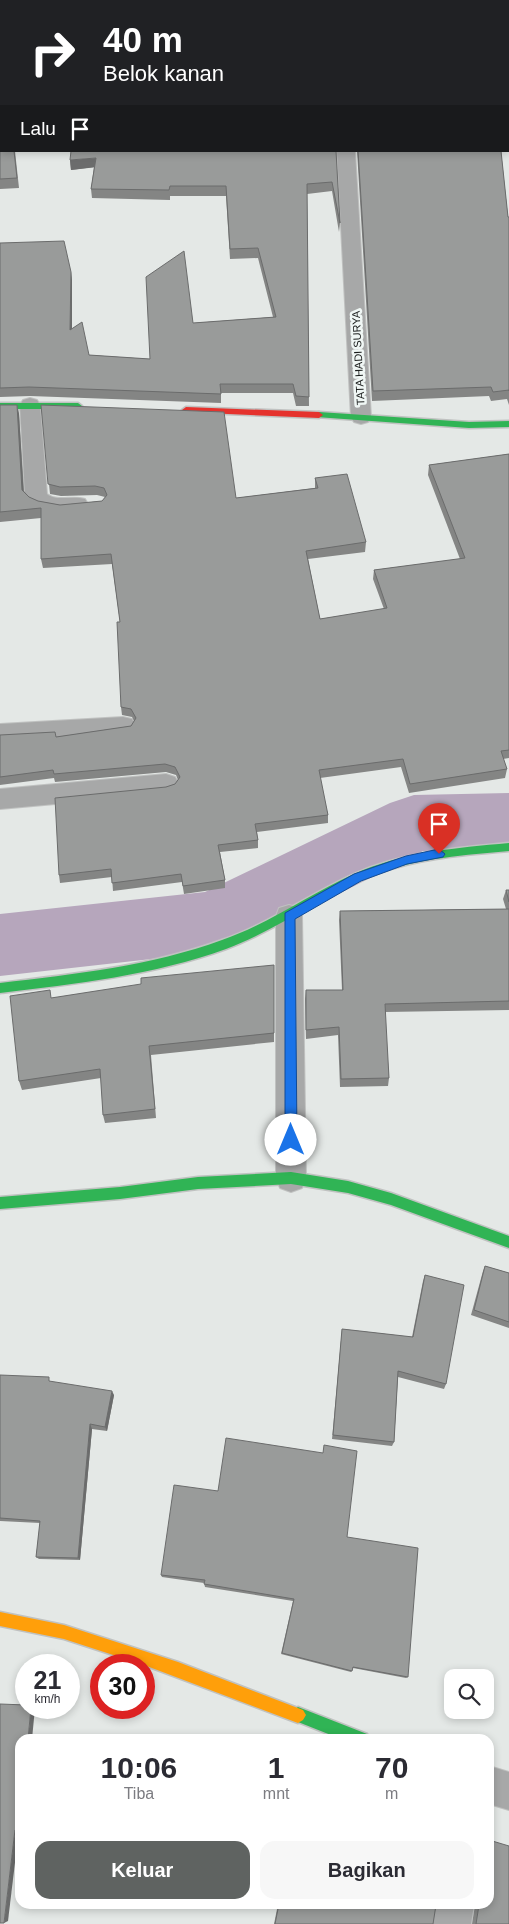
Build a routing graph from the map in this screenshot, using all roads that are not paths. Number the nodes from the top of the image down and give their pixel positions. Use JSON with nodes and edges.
{"nodes":[{"id":1,"x":346,"y":152,"type":"edge"},
{"id":2,"x":30,"y":405,"type":"junction"},
{"id":3,"x":0,"y":406,"type":"edge"},
{"id":4,"x":88,"y":407,"type":"edge"},
{"id":5,"x":176,"y":410,"type":"edge"},
{"id":6,"x":361,"y":417,"type":"junction"},
{"id":7,"x":509,"y":424,"type":"edge"},
{"id":8,"x":95,"y":503,"type":"edge"},
{"id":9,"x":123,"y":726,"type":"edge"},
{"id":10,"x":0,"y":734,"type":"edge"},
{"id":11,"x":166,"y":784,"type":"dead end"},
{"id":12,"x":0,"y":799,"type":"edge"},
{"id":13,"x":509,"y":847,"type":"edge"},
{"id":14,"x":289,"y":916,"type":"junction"},
{"id":15,"x":0,"y":988,"type":"edge"},
{"id":16,"x":292,"y":1178,"type":"junction"},
{"id":17,"x":0,"y":1204,"type":"edge"},
{"id":18,"x":509,"y":1242,"type":"edge"},
{"id":19,"x":0,"y":1620,"type":"edge"},
{"id":20,"x":349,"y":1734,"type":"edge"},
{"id":21,"x":494,"y":1786,"type":"edge"},
{"id":22,"x":509,"y":1791,"type":"edge"},
{"id":23,"x":453,"y":1909,"type":"edge"},
{"id":24,"x":451,"y":1924,"type":"edge"}],
"edges":[{"from":1,"to":6,"type":"street","name":"TATA HADI SURYA"},
{"from":2,"to":3,"type":"street"},
{"from":2,"to":4,"type":"street"},
{"from":2,"to":8,"type":"street"},
{"from":5,"to":6,"type":"street"},
{"from":6,"to":7,"type":"street","name":"TATA HADI SURYA"},
{"from":9,"to":10,"type":"street"},
{"from":11,"to":12,"type":"street"},
{"from":13,"to":14,"type":"street"},
{"from":14,"to":15,"type":"street"},
{"from":14,"to":16,"type":"street"},
{"from":16,"to":17,"type":"street"},
{"from":16,"to":18,"type":"street"},
{"from":19,"to":20,"type":"street"},
{"from":21,"to":22,"type":"street"},
{"from":23,"to":24,"type":"street"}]}
